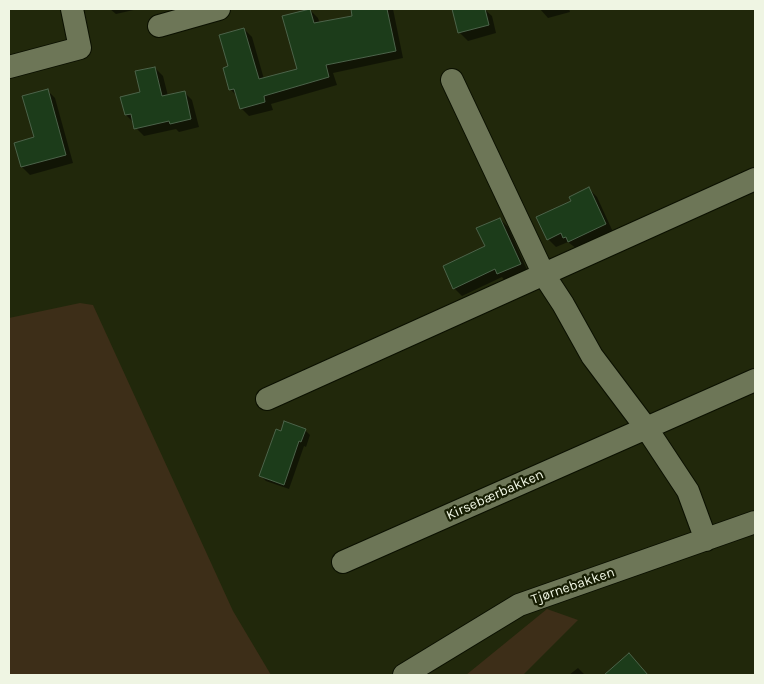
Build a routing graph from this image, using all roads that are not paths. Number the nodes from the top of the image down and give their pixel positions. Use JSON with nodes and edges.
{"nodes":[{"id":1,"x":72,"y":9,"type":"edge"},
{"id":2,"x":219,"y":9,"type":"edge"},
{"id":3,"x":159,"y":26,"type":"dead end"},
{"id":4,"x":9,"y":67,"type":"edge"},
{"id":5,"x":452,"y":80,"type":"dead end"},
{"id":6,"x":755,"y":179,"type":"edge"},
{"id":7,"x":544,"y":275,"type":"junction"},
{"id":8,"x":755,"y":380,"type":"edge"},
{"id":9,"x":266,"y":399,"type":"dead end"},
{"id":10,"x":646,"y":429,"type":"junction"},
{"id":11,"x":755,"y":522,"type":"edge"},
{"id":12,"x":706,"y":540,"type":"junction"},
{"id":13,"x":344,"y":562,"type":"dead end"},
{"id":14,"x":404,"y":675,"type":"edge"}],
"edges":[{"from":1,"to":4,"type":"street"},
{"from":2,"to":3,"type":"street"},
{"from":5,"to":7,"type":"street"},
{"from":6,"to":7,"type":"street"},
{"from":7,"to":9,"type":"street"},
{"from":7,"to":10,"type":"street"},
{"from":8,"to":10,"type":"street","name":"Kirsebærbakken"},
{"from":10,"to":12,"type":"street"},
{"from":10,"to":13,"type":"street","name":"Kirsebærbakken"},
{"from":11,"to":12,"type":"street","name":"Tjørnebakken"},
{"from":12,"to":14,"type":"street","name":"Tjørnebakken"}]}
